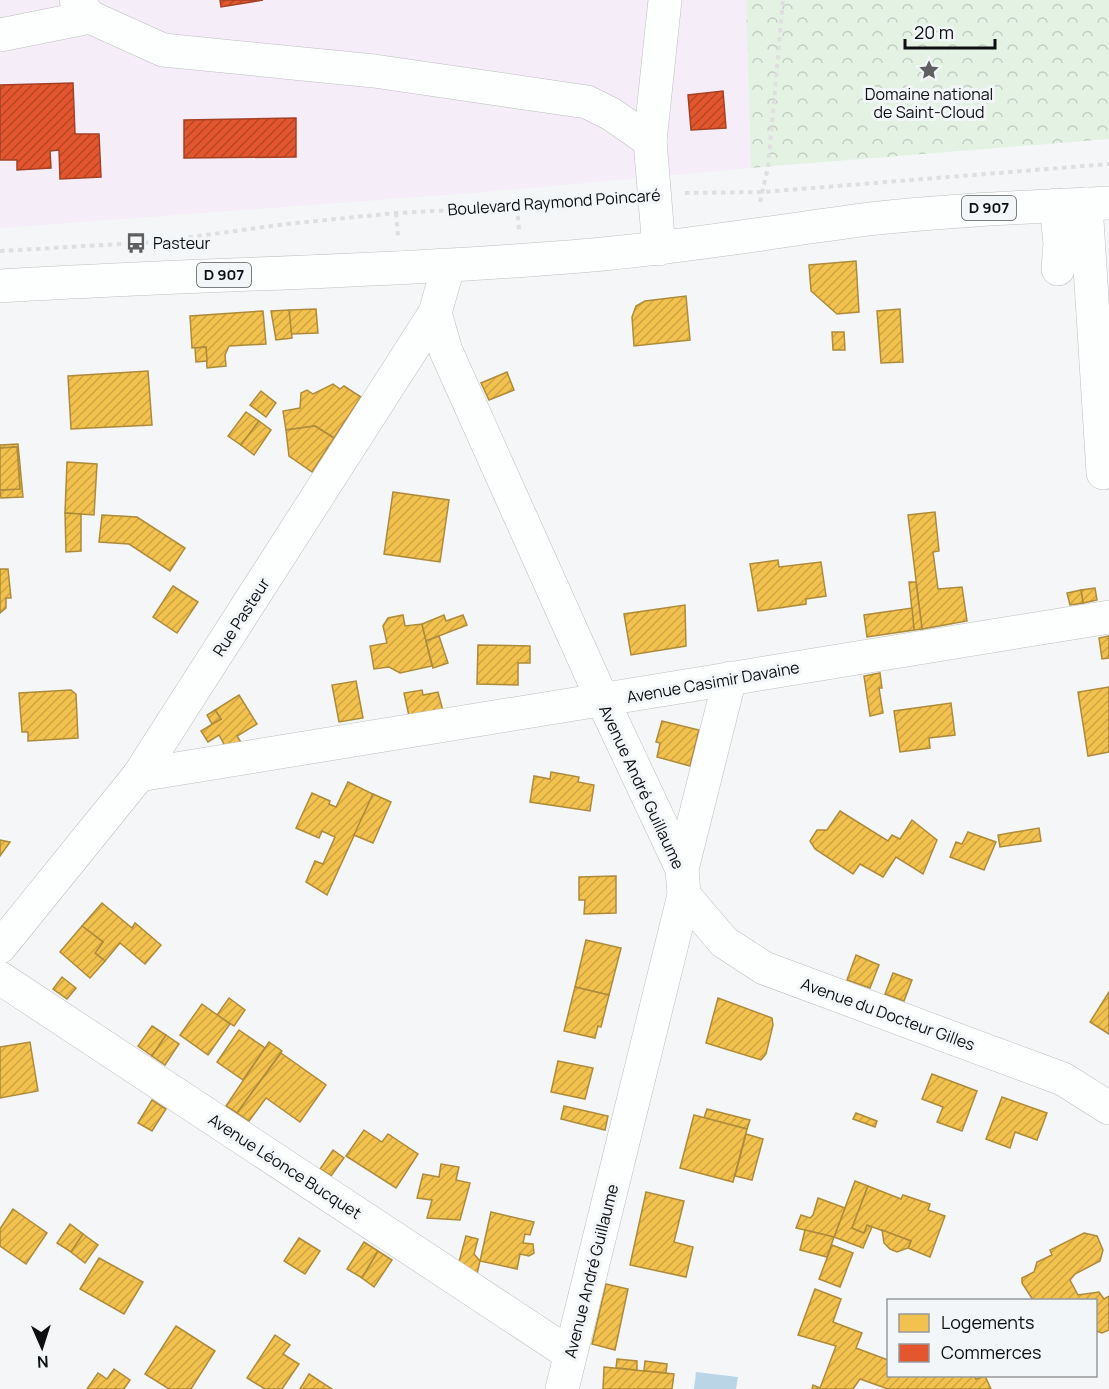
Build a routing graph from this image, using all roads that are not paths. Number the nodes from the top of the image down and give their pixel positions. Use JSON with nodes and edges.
{"nodes":[{"id":1,"x":665,"y":0,"type":"edge"},
{"id":2,"x":86,"y":7,"type":"edge"},
{"id":3,"x":0,"y":35,"type":"edge"},
{"id":4,"x":650,"y":141,"type":"junction"},
{"id":5,"x":1084,"y":204,"type":"edge"},
{"id":6,"x":659,"y":249,"type":"junction"},
{"id":7,"x":448,"y":267,"type":"junction"},
{"id":8,"x":1058,"y":269,"type":"dead end"},
{"id":9,"x":1100,"y":275,"type":"edge"},
{"id":10,"x":0,"y":286,"type":"edge"},
{"id":11,"x":435,"y":313,"type":"junction"},
{"id":12,"x":1103,"y":376,"type":"edge"},
{"id":13,"x":1103,"y":473,"type":"dead end"},
{"id":14,"x":1109,"y":617,"type":"edge"},
{"id":15,"x":730,"y":678,"type":"junction"},
{"id":16,"x":603,"y":701,"type":"junction"},
{"id":17,"x":139,"y":775,"type":"junction"},
{"id":18,"x":683,"y":882,"type":"junction"},
{"id":19,"x":0,"y":947,"type":"edge"},
{"id":20,"x":0,"y":978,"type":"edge"},
{"id":21,"x":1109,"y":1108,"type":"edge"},
{"id":22,"x":570,"y":1354,"type":"junction"},
{"id":23,"x":562,"y":1389,"type":"edge"}],
"edges":[{"from":1,"to":4,"type":"street"},
{"from":2,"to":3,"type":"street"},
{"from":2,"to":4,"type":"street"},
{"from":4,"to":6,"type":"street"},
{"from":5,"to":6,"type":"street","number":"D 907"},
{"from":5,"to":8,"type":"street"},
{"from":5,"to":9,"type":"street"},
{"from":6,"to":7,"type":"street","number":"D 907"},
{"from":7,"to":10,"type":"street","number":"D 907"},
{"from":7,"to":11,"type":"street","name":"Rue Pasteur"},
{"from":9,"to":12,"type":"street"},
{"from":11,"to":16,"type":"street","name":"Avenue André Guillaume"},
{"from":11,"to":17,"type":"street","name":"Rue Pasteur"},
{"from":12,"to":13,"type":"street"},
{"from":14,"to":15,"type":"street","name":"Avenue Casimir Davaine"},
{"from":15,"to":16,"type":"street","name":"Avenue Casimir Davaine"},
{"from":15,"to":18,"type":"street"},
{"from":16,"to":17,"type":"street","name":"Avenue Casimir Davaine"},
{"from":16,"to":18,"type":"street","name":"Avenue André Guillaume"},
{"from":17,"to":19,"type":"street","name":"Rue Pasteur"},
{"from":18,"to":21,"type":"street","name":"Avenue du Docteur Gilles"},
{"from":18,"to":22,"type":"street","name":"Avenue André Guillaume"},
{"from":20,"to":22,"type":"street","name":"Avenue Léonce Bucquet"},
{"from":22,"to":23,"type":"street","name":"Avenue André Guillaume"}]}
